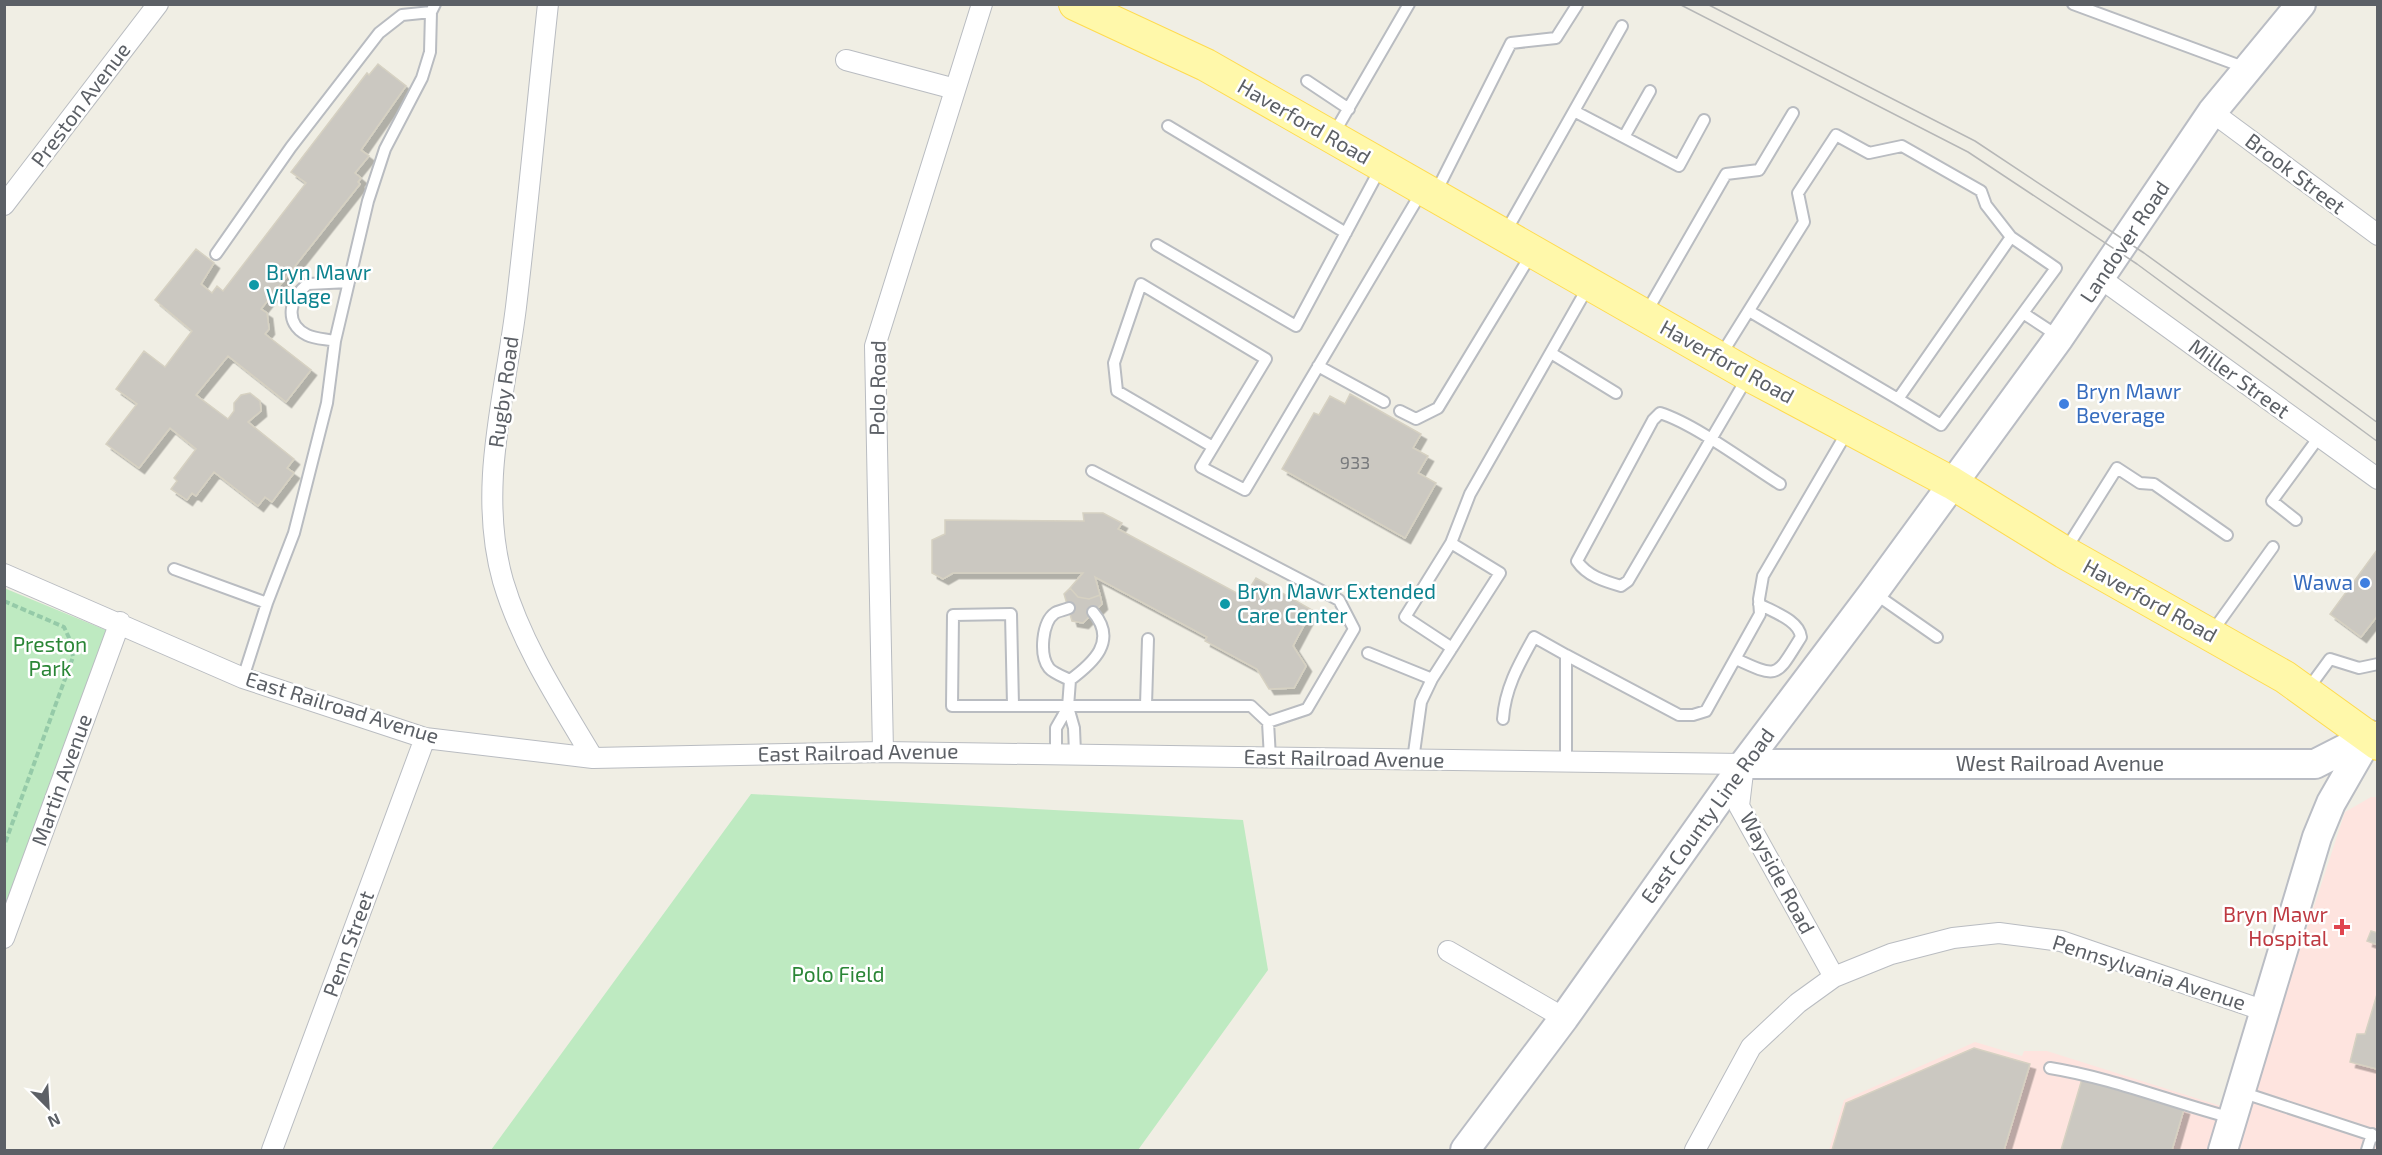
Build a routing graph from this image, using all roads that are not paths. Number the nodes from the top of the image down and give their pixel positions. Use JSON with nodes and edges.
{"nodes":[{"id":1,"x":158,"y":4,"type":"edge"},
{"id":2,"x":548,"y":4,"type":"edge"},
{"id":3,"x":982,"y":4,"type":"edge"},
{"id":4,"x":1409,"y":4,"type":"edge"},
{"id":5,"x":2073,"y":4,"type":"edge"},
{"id":6,"x":2301,"y":4,"type":"edge"},
{"id":7,"x":1577,"y":5,"type":"edge"},
{"id":8,"x":1086,"y":7,"type":"edge"},
{"id":9,"x":433,"y":8,"type":"edge"},
{"id":10,"x":1622,"y":26,"type":"dead end"},
{"id":11,"x":846,"y":60,"type":"dead end"},
{"id":12,"x":2247,"y":68,"type":"junction"},
{"id":13,"x":1307,"y":81,"type":"dead end"},
{"id":14,"x":955,"y":89,"type":"junction"},
{"id":15,"x":1650,"y":91,"type":"dead end"},
{"id":16,"x":1349,"y":108,"type":"junction"},
{"id":17,"x":1574,"y":111,"type":"junction"},
{"id":18,"x":2212,"y":112,"type":"junction"},
{"id":19,"x":1793,"y":113,"type":"dead end"},
{"id":20,"x":1704,"y":120,"type":"dead end"},
{"id":21,"x":1168,"y":126,"type":"dead end"},
{"id":22,"x":1624,"y":137,"type":"junction"},
{"id":23,"x":1332,"y":138,"type":"junction"},
{"id":24,"x":1382,"y":167,"type":"junction"},
{"id":25,"x":1428,"y":194,"type":"junction"},
{"id":26,"x":4,"y":205,"type":"edge"},
{"id":27,"x":1346,"y":233,"type":"junction"},
{"id":28,"x":1504,"y":236,"type":"junction"},
{"id":29,"x":2378,"y":236,"type":"edge"},
{"id":30,"x":2011,"y":237,"type":"junction"},
{"id":31,"x":1157,"y":245,"type":"dead end"},
{"id":32,"x":1532,"y":252,"type":"junction"},
{"id":33,"x":216,"y":254,"type":"dead end"},
{"id":34,"x":2100,"y":278,"type":"junction"},
{"id":35,"x":349,"y":282,"type":"junction"},
{"id":36,"x":1590,"y":285,"type":"junction"},
{"id":37,"x":1749,"y":310,"type":"junction"},
{"id":38,"x":2023,"y":313,"type":"junction"},
{"id":39,"x":1645,"y":316,"type":"junction"},
{"id":40,"x":2060,"y":338,"type":"junction"},
{"id":41,"x":335,"y":341,"type":"junction"},
{"id":42,"x":1551,"y":354,"type":"junction"},
{"id":43,"x":1720,"y":358,"type":"junction"},
{"id":44,"x":1318,"y":366,"type":"junction"},
{"id":45,"x":1749,"y":375,"type":"junction"},
{"id":46,"x":1616,"y":393,"type":"dead end"},
{"id":47,"x":1898,"y":399,"type":"junction"},
{"id":48,"x":1384,"y":402,"type":"dead end"},
{"id":49,"x":1400,"y":411,"type":"dead end"},
{"id":50,"x":1848,"y":430,"type":"junction"},
{"id":51,"x":2319,"y":437,"type":"junction"},
{"id":52,"x":1712,"y":441,"type":"junction"},
{"id":53,"x":1213,"y":447,"type":"junction"},
{"id":54,"x":1092,"y":471,"type":"dead end"},
{"id":55,"x":2378,"y":479,"type":"edge"},
{"id":56,"x":1952,"y":483,"type":"junction"},
{"id":57,"x":1780,"y":484,"type":"dead end"},
{"id":58,"x":2296,"y":520,"type":"dead end"},
{"id":59,"x":2227,"y":535,"type":"dead end"},
{"id":60,"x":1451,"y":543,"type":"junction"},
{"id":61,"x":2273,"y":547,"type":"dead end"},
{"id":62,"x":2064,"y":552,"type":"junction"},
{"id":63,"x":174,"y":569,"type":"dead end"},
{"id":64,"x":4,"y":574,"type":"edge"},
{"id":65,"x":1874,"y":593,"type":"junction"},
{"id":66,"x":267,"y":603,"type":"junction"},
{"id":67,"x":1759,"y":604,"type":"junction"},
{"id":68,"x":1069,"y":608,"type":"dead end"},
{"id":69,"x":1093,"y":612,"type":"dead end"},
{"id":70,"x":120,"y":622,"type":"junction"},
{"id":71,"x":2210,"y":634,"type":"junction"},
{"id":72,"x":1938,"y":637,"type":"dead end"},
{"id":73,"x":1148,"y":639,"type":"dead end"},
{"id":74,"x":1452,"y":648,"type":"junction"},
{"id":75,"x":1368,"y":653,"type":"dead end"},
{"id":76,"x":1566,"y":655,"type":"junction"},
{"id":77,"x":1736,"y":659,"type":"junction"},
{"id":78,"x":2378,"y":664,"type":"edge"},
{"id":79,"x":243,"y":678,"type":"junction"},
{"id":80,"x":1432,"y":679,"type":"junction"},
{"id":81,"x":1070,"y":680,"type":"junction"},
{"id":82,"x":2307,"y":692,"type":"junction"},
{"id":83,"x":1013,"y":705,"type":"junction"},
{"id":84,"x":1146,"y":705,"type":"junction"},
{"id":85,"x":1068,"y":707,"type":"junction"},
{"id":86,"x":1503,"y":719,"type":"dead end"},
{"id":87,"x":1268,"y":722,"type":"junction"},
{"id":88,"x":2374,"y":736,"type":"edge"},
{"id":89,"x":425,"y":738,"type":"junction"},
{"id":90,"x":883,"y":752,"type":"junction"},
{"id":91,"x":1065,"y":753,"type":"junction"},
{"id":92,"x":593,"y":758,"type":"junction"},
{"id":93,"x":1270,"y":758,"type":"junction"},
{"id":94,"x":1413,"y":760,"type":"junction"},
{"id":95,"x":1566,"y":761,"type":"junction"},
{"id":96,"x":1744,"y":764,"type":"junction"},
{"id":97,"x":4,"y":938,"type":"edge"},
{"id":98,"x":1448,"y":951,"type":"dead end"},
{"id":99,"x":1834,"y":977,"type":"junction"},
{"id":100,"x":2265,"y":1011,"type":"junction"},
{"id":101,"x":1564,"y":1018,"type":"junction"},
{"id":102,"x":2050,"y":1068,"type":"dead end"},
{"id":103,"x":2237,"y":1105,"type":"junction"},
{"id":104,"x":2375,"y":1136,"type":"edge"},
{"id":105,"x":272,"y":1150,"type":"edge"},
{"id":106,"x":1465,"y":1150,"type":"edge"},
{"id":107,"x":1695,"y":1150,"type":"edge"},
{"id":108,"x":2223,"y":1150,"type":"edge"},
{"id":109,"x":2367,"y":1150,"type":"edge"}],
"edges":[{"from":1,"to":26,"type":"street","name":"Preston Avenue"},
{"from":2,"to":92,"type":"street","name":"Rugby Road"},
{"from":3,"to":14,"type":"street","name":"Polo Road"},
{"from":4,"to":16,"type":"lane"},
{"from":5,"to":12,"type":"lane"},
{"from":6,"to":12,"type":"street","name":"Landover Road"},
{"from":7,"to":25,"type":"lane"},
{"from":8,"to":23,"type":"main road","name":"Haverford Road"},
{"from":9,"to":33,"type":"lane"},
{"from":9,"to":35,"type":"lane"},
{"from":10,"to":17,"type":"lane"},
{"from":11,"to":14,"type":"street"},
{"from":12,"to":18,"type":"street","name":"Landover Road"},
{"from":13,"to":16,"type":"lane"},
{"from":14,"to":90,"type":"street","name":"Polo Road"},
{"from":15,"to":22,"type":"lane"},
{"from":16,"to":23,"type":"lane"},
{"from":17,"to":22,"type":"lane"},
{"from":17,"to":28,"type":"lane"},
{"from":18,"to":29,"type":"street","name":"Brook Street"},
{"from":18,"to":34,"type":"street","name":"Landover Road"},
{"from":19,"to":39,"type":"lane"},
{"from":20,"to":22,"type":"lane"},
{"from":21,"to":27,"type":"lane"},
{"from":23,"to":24,"type":"main road","name":"Haverford Road"},
{"from":24,"to":25,"type":"main road","name":"Haverford Road"},
{"from":24,"to":27,"type":"lane"},
{"from":25,"to":28,"type":"main road","name":"Haverford Road"},
{"from":25,"to":44,"type":"lane"},
{"from":27,"to":31,"type":"lane"},
{"from":28,"to":32,"type":"main road","name":"Haverford Road"},
{"from":30,"to":37,"type":"lane"},
{"from":30,"to":38,"type":"lane"},
{"from":30,"to":47,"type":"lane"},
{"from":32,"to":36,"type":"main road","name":"Haverford Road"},
{"from":32,"to":49,"type":"lane"},
{"from":34,"to":40,"type":"street","name":"Landover Road"},
{"from":34,"to":51,"type":"street","name":"Miller Street"},
{"from":35,"to":41,"type":"lane"},
{"from":35,"to":41,"type":"lane"},
{"from":36,"to":39,"type":"main road","name":"Haverford Road"},
{"from":36,"to":42,"type":"lane"},
{"from":37,"to":43,"type":"lane"},
{"from":37,"to":47,"type":"lane"},
{"from":38,"to":40,"type":"lane"},
{"from":38,"to":47,"type":"lane"},
{"from":39,"to":43,"type":"main road","name":"Haverford Road"},
{"from":40,"to":56,"type":"street","name":"Landover Road"},
{"from":41,"to":66,"type":"lane"},
{"from":42,"to":46,"type":"lane"},
{"from":42,"to":60,"type":"lane"},
{"from":43,"to":45,"type":"main road","name":"Haverford Road"},
{"from":44,"to":48,"type":"lane"},
{"from":44,"to":53,"type":"lane"},
{"from":45,"to":50,"type":"main road","name":"Haverford Road"},
{"from":45,"to":52,"type":"lane"},
{"from":50,"to":56,"type":"main road","name":"Haverford Road"},
{"from":50,"to":67,"type":"lane"},
{"from":51,"to":55,"type":"street","name":"Miller Street"},
{"from":51,"to":58,"type":"lane"},
{"from":52,"to":52,"type":"lane"},
{"from":52,"to":57,"type":"lane"},
{"from":53,"to":53,"type":"lane"},
{"from":54,"to":87,"type":"lane"},
{"from":56,"to":62,"type":"main road","name":"Haverford Road"},
{"from":56,"to":65,"type":"street","name":"East County Line Road"},
{"from":59,"to":62,"type":"lane"},
{"from":60,"to":74,"type":"lane"},
{"from":60,"to":74,"type":"lane"},
{"from":61,"to":71,"type":"lane"},
{"from":62,"to":71,"type":"main road","name":"Haverford Road"},
{"from":63,"to":66,"type":"lane"},
{"from":64,"to":70,"type":"street","name":"East Railroad Avenue"},
{"from":65,"to":72,"type":"lane"},
{"from":65,"to":96,"type":"street","name":"East County Line Road"},
{"from":66,"to":79,"type":"lane"},
{"from":67,"to":77,"type":"lane"},
{"from":67,"to":77,"type":"lane"},
{"from":68,"to":81,"type":"lane"},
{"from":69,"to":81,"type":"lane"},
{"from":70,"to":79,"type":"street","name":"East Railroad Avenue"},
{"from":70,"to":97,"type":"street","name":"Martin Avenue"},
{"from":71,"to":82,"type":"main road","name":"Haverford Road"},
{"from":73,"to":84,"type":"lane"},
{"from":74,"to":80,"type":"lane"},
{"from":75,"to":80,"type":"lane"},
{"from":76,"to":77,"type":"lane"},
{"from":76,"to":86,"type":"lane"},
{"from":76,"to":95,"type":"lane"},
{"from":78,"to":82,"type":"lane"},
{"from":79,"to":89,"type":"street","name":"East Railroad Avenue"},
{"from":80,"to":94,"type":"lane"},
{"from":81,"to":85,"type":"lane"},
{"from":82,"to":88,"type":"main road","name":"Haverford Road"},
{"from":83,"to":83,"type":"lane"},
{"from":83,"to":85,"type":"lane"},
{"from":84,"to":85,"type":"lane"},
{"from":84,"to":87,"type":"lane"},
{"from":85,"to":91,"type":"lane"},
{"from":85,"to":91,"type":"lane"},
{"from":87,"to":93,"type":"lane"},
{"from":88,"to":96,"type":"street","name":"West Railroad Avenue"},
{"from":88,"to":100,"type":"street"},
{"from":89,"to":92,"type":"street","name":"East Railroad Avenue"},
{"from":89,"to":105,"type":"street","name":"Penn Street"},
{"from":90,"to":91,"type":"street","name":"East Railroad Avenue"},
{"from":90,"to":92,"type":"street","name":"East Railroad Avenue"},
{"from":91,"to":93,"type":"street","name":"East Railroad Avenue"},
{"from":93,"to":94,"type":"street","name":"East Railroad Avenue"},
{"from":94,"to":95,"type":"street","name":"East Railroad Avenue"},
{"from":95,"to":96,"type":"street","name":"East Railroad Avenue"},
{"from":96,"to":99,"type":"street","name":"Wayside Road"},
{"from":96,"to":101,"type":"street","name":"East County Line Road"},
{"from":98,"to":101,"type":"street"},
{"from":99,"to":100,"type":"street","name":"Pennsylvania Avenue"},
{"from":99,"to":107,"type":"street","name":"Pennsylvania Avenue"},
{"from":100,"to":103,"type":"street"},
{"from":101,"to":106,"type":"street","name":"East County Line Road"},
{"from":102,"to":103,"type":"lane"},
{"from":103,"to":104,"type":"lane"},
{"from":103,"to":108,"type":"street"},
{"from":104,"to":109,"type":"lane"}]}
